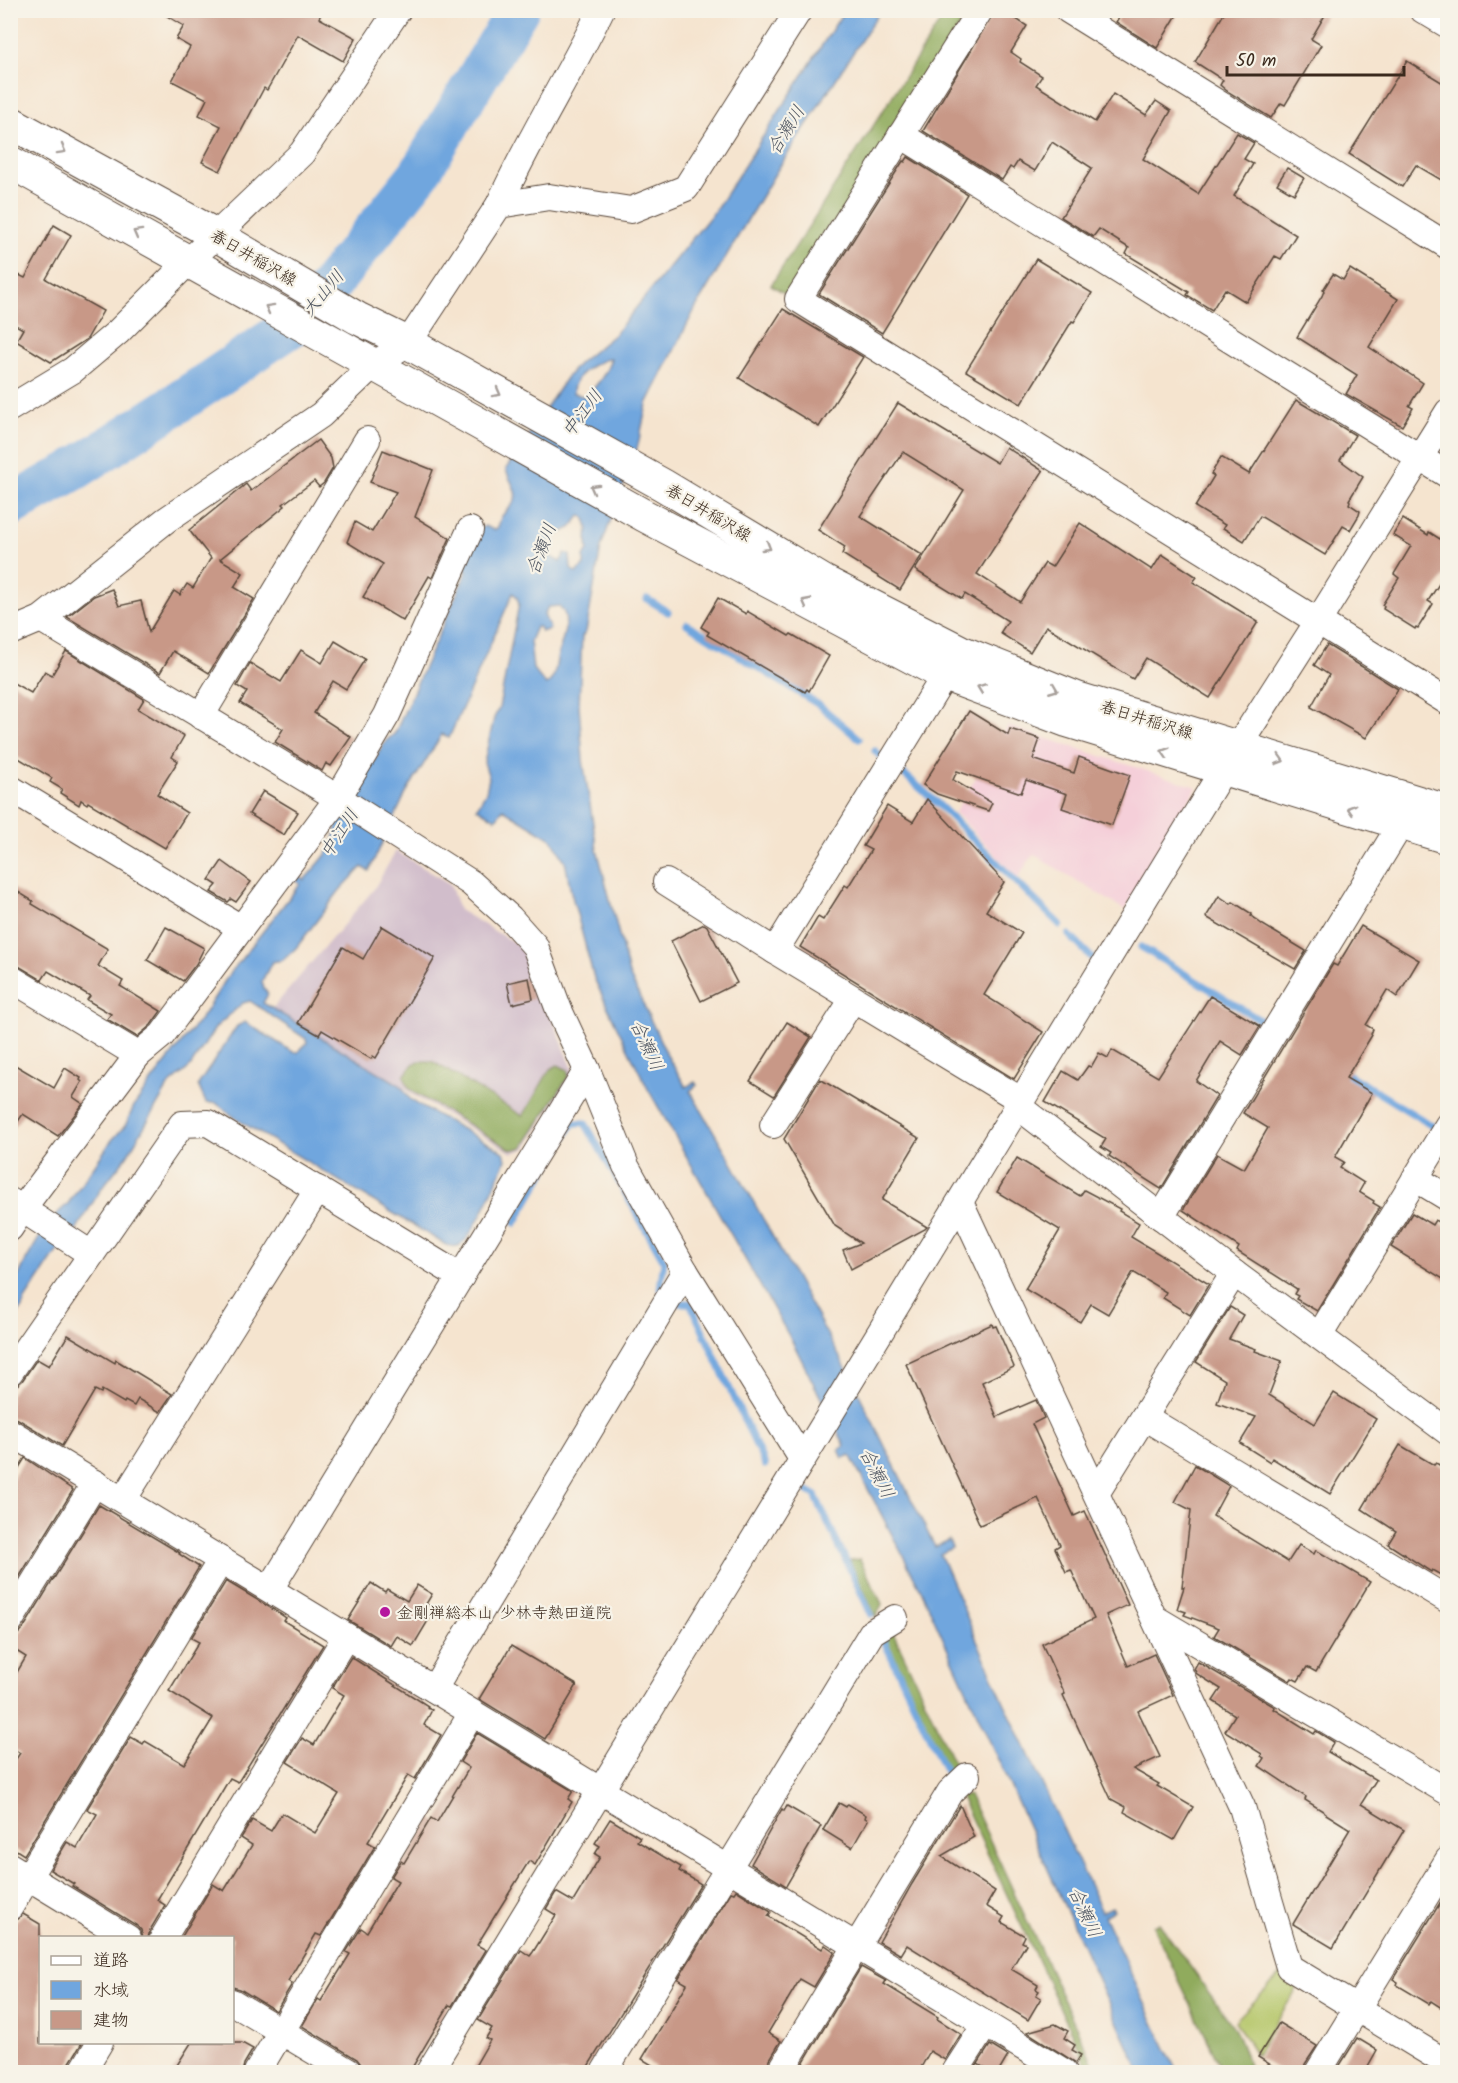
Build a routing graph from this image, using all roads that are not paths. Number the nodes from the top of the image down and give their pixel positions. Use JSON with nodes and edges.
{"nodes":[{"id":1,"x":398,"y":10,"type":"edge"},
{"id":2,"x":601,"y":10,"type":"edge"},
{"id":3,"x":799,"y":10,"type":"edge"},
{"id":4,"x":980,"y":10,"type":"edge"},
{"id":5,"x":1068,"y":10,"type":"edge"},
{"id":6,"x":10,"y":122,"type":"edge"},
{"id":7,"x":901,"y":135,"type":"junction"},
{"id":8,"x":10,"y":162,"type":"edge"},
{"id":9,"x":499,"y":205,"type":"junction"},
{"id":10,"x":216,"y":235,"type":"junction"},
{"id":11,"x":1448,"y":246,"type":"edge"},
{"id":12,"x":188,"y":262,"type":"junction"},
{"id":13,"x":408,"y":343,"type":"junction"},
{"id":14,"x":373,"y":365,"type":"junction"},
{"id":15,"x":10,"y":408,"type":"edge"},
{"id":16,"x":1448,"y":412,"type":"edge"},
{"id":17,"x":367,"y":441,"type":"dead end"},
{"id":18,"x":1419,"y":458,"type":"junction"},
{"id":19,"x":1448,"y":475,"type":"edge"},
{"id":20,"x":470,"y":530,"type":"dead end"},
{"id":21,"x":41,"y":619,"type":"junction"},
{"id":22,"x":1317,"y":623,"type":"junction"},
{"id":23,"x":10,"y":632,"type":"edge"},
{"id":24,"x":945,"y":675,"type":"junction"},
{"id":25,"x":1448,"y":702,"type":"edge"},
{"id":26,"x":201,"y":716,"type":"junction"},
{"id":27,"x":1231,"y":759,"type":"junction"},
{"id":28,"x":10,"y":788,"type":"edge"},
{"id":29,"x":342,"y":801,"type":"junction"},
{"id":30,"x":1448,"y":811,"type":"edge"},
{"id":31,"x":1401,"y":824,"type":"junction"},
{"id":32,"x":1448,"y":838,"type":"edge"},
{"id":33,"x":666,"y":882,"type":"dead end"},
{"id":34,"x":241,"y":928,"type":"junction"},
{"id":35,"x":775,"y":951,"type":"junction"},
{"id":36,"x":10,"y":978,"type":"edge"},
{"id":37,"x":853,"y":999,"type":"junction"},
{"id":38,"x":138,"y":1055,"type":"junction"},
{"id":39,"x":587,"y":1070,"type":"junction"},
{"id":40,"x":1021,"y":1104,"type":"junction"},
{"id":41,"x":773,"y":1125,"type":"dead end"},
{"id":42,"x":1448,"y":1125,"type":"edge"},
{"id":43,"x":1415,"y":1178,"type":"junction"},
{"id":44,"x":318,"y":1189,"type":"junction"},
{"id":45,"x":1448,"y":1198,"type":"edge"},
{"id":46,"x":960,"y":1202,"type":"junction"},
{"id":47,"x":17,"y":1212,"type":"edge"},
{"id":48,"x":1161,"y":1217,"type":"junction"},
{"id":49,"x":90,"y":1254,"type":"junction"},
{"id":50,"x":685,"y":1271,"type":"junction"},
{"id":51,"x":1234,"y":1273,"type":"junction"},
{"id":52,"x":461,"y":1277,"type":"junction"},
{"id":53,"x":1319,"y":1336,"type":"junction"},
{"id":54,"x":10,"y":1372,"type":"edge"},
{"id":55,"x":1144,"y":1417,"type":"junction"},
{"id":56,"x":10,"y":1432,"type":"edge"},
{"id":57,"x":1448,"y":1432,"type":"edge"},
{"id":58,"x":807,"y":1451,"type":"junction"},
{"id":59,"x":95,"y":1483,"type":"junction"},
{"id":60,"x":1096,"y":1492,"type":"junction"},
{"id":61,"x":123,"y":1500,"type":"junction"},
{"id":62,"x":221,"y":1560,"type":"junction"},
{"id":63,"x":270,"y":1590,"type":"junction"},
{"id":64,"x":1448,"y":1600,"type":"edge"},
{"id":65,"x":895,"y":1618,"type":"dead end"},
{"id":66,"x":1156,"y":1619,"type":"junction"},
{"id":67,"x":10,"y":1621,"type":"edge"},
{"id":68,"x":346,"y":1636,"type":"junction"},
{"id":69,"x":434,"y":1689,"type":"junction"},
{"id":70,"x":472,"y":1713,"type":"junction"},
{"id":71,"x":967,"y":1776,"type":"dead end"},
{"id":72,"x":600,"y":1791,"type":"junction"},
{"id":73,"x":1448,"y":1792,"type":"edge"},
{"id":74,"x":1448,"y":1860,"type":"edge"},
{"id":75,"x":728,"y":1868,"type":"junction"},
{"id":76,"x":20,"y":1871,"type":"edge"},
{"id":77,"x":10,"y":1906,"type":"edge"},
{"id":78,"x":125,"y":1936,"type":"edge"},
{"id":79,"x":165,"y":1936,"type":"edge"},
{"id":80,"x":856,"y":1947,"type":"junction"},
{"id":81,"x":234,"y":2003,"type":"edge"},
{"id":82,"x":1357,"y":2009,"type":"junction"},
{"id":83,"x":985,"y":2025,"type":"junction"},
{"id":84,"x":282,"y":2032,"type":"junction"},
{"id":85,"x":99,"y":2044,"type":"edge"},
{"id":86,"x":1448,"y":2064,"type":"edge"},
{"id":87,"x":82,"y":2073,"type":"edge"},
{"id":88,"x":257,"y":2073,"type":"edge"},
{"id":89,"x":349,"y":2073,"type":"edge"},
{"id":90,"x":429,"y":2073,"type":"edge"},
{"id":91,"x":604,"y":2073,"type":"edge"},
{"id":92,"x":780,"y":2073,"type":"edge"},
{"id":93,"x":955,"y":2073,"type":"edge"},
{"id":94,"x":1064,"y":2073,"type":"edge"},
{"id":95,"x":1318,"y":2073,"type":"edge"}],
"edges":[{"from":1,"to":10,"type":"street"},
{"from":2,"to":9,"type":"street"},
{"from":3,"to":9,"type":"street"},
{"from":4,"to":7,"type":"street"},
{"from":5,"to":11,"type":"street"},
{"from":6,"to":10,"type":"main road","name":"春日井稲沢線","one_way":true},
{"from":7,"to":18,"type":"street"},
{"from":7,"to":22,"type":"street"},
{"from":12,"to":8,"type":"main road","name":"春日井稲沢線","one_way":true},
{"from":9,"to":13,"type":"street"},
{"from":10,"to":12,"type":"street"},
{"from":10,"to":13,"type":"main road","name":"春日井稲沢線"},
{"from":14,"to":12,"type":"main road","name":"春日井稲沢線","one_way":true},
{"from":12,"to":15,"type":"street"},
{"from":13,"to":14,"type":"street"},
{"from":13,"to":27,"type":"main road","name":"春日井稲沢線","one_way":true},
{"from":14,"to":21,"type":"street"},
{"from":24,"to":14,"type":"main road","name":"春日井稲沢線","one_way":true},
{"from":16,"to":18,"type":"street"},
{"from":17,"to":26,"type":"street"},
{"from":18,"to":19,"type":"street"},
{"from":18,"to":22,"type":"street"},
{"from":20,"to":29,"type":"street"},
{"from":21,"to":23,"type":"street"},
{"from":21,"to":26,"type":"street"},
{"from":22,"to":25,"type":"street"},
{"from":22,"to":27,"type":"street"},
{"from":27,"to":24,"type":"main road","name":"春日井稲沢線","one_way":true},
{"from":24,"to":35,"type":"street"},
{"from":26,"to":29,"type":"street"},
{"from":27,"to":30,"type":"main road","name":"春日井稲沢線","one_way":true},
{"from":31,"to":27,"type":"main road","name":"春日井稲沢線","one_way":true},
{"from":27,"to":40,"type":"street"},
{"from":28,"to":34,"type":"street"},
{"from":29,"to":34,"type":"street"},
{"from":29,"to":39,"type":"street"},
{"from":31,"to":32,"type":"main road","name":"春日井稲沢線"},
{"from":31,"to":48,"type":"street"},
{"from":33,"to":35,"type":"street"},
{"from":34,"to":38,"type":"street"},
{"from":35,"to":37,"type":"street"},
{"from":36,"to":38,"type":"street"},
{"from":37,"to":40,"type":"street"},
{"from":37,"to":41,"type":"street"},
{"from":38,"to":47,"type":"street"},
{"from":39,"to":50,"type":"street"},
{"from":39,"to":52,"type":"street"},
{"from":40,"to":46,"type":"street"},
{"from":40,"to":48,"type":"street"},
{"from":42,"to":43,"type":"street"},
{"from":43,"to":45,"type":"street"},
{"from":43,"to":53,"type":"street"},
{"from":44,"to":49,"type":"street"},
{"from":44,"to":52,"type":"street"},
{"from":44,"to":61,"type":"street"},
{"from":46,"to":58,"type":"street"},
{"from":46,"to":60,"type":"street"},
{"from":47,"to":49,"type":"street"},
{"from":48,"to":51,"type":"street"},
{"from":49,"to":54,"type":"street"},
{"from":50,"to":58,"type":"street"},
{"from":50,"to":69,"type":"street"},
{"from":51,"to":53,"type":"street"},
{"from":51,"to":55,"type":"street"},
{"from":52,"to":63,"type":"street"},
{"from":53,"to":57,"type":"street"},
{"from":55,"to":60,"type":"street"},
{"from":55,"to":64,"type":"street"},
{"from":56,"to":59,"type":"street"},
{"from":58,"to":72,"type":"street"},
{"from":59,"to":61,"type":"street"},
{"from":59,"to":67,"type":"street"},
{"from":60,"to":66,"type":"street"},
{"from":61,"to":62,"type":"street"},
{"from":62,"to":63,"type":"street"},
{"from":62,"to":76,"type":"street"},
{"from":63,"to":68,"type":"street"},
{"from":65,"to":75,"type":"street"},
{"from":66,"to":73,"type":"street"},
{"from":66,"to":82,"type":"street"},
{"from":68,"to":69,"type":"street"},
{"from":68,"to":79,"type":"street"},
{"from":69,"to":70,"type":"street"},
{"from":70,"to":72,"type":"street"},
{"from":70,"to":84,"type":"street"},
{"from":71,"to":80,"type":"street"},
{"from":72,"to":75,"type":"street"},
{"from":72,"to":90,"type":"street"},
{"from":74,"to":82,"type":"street"},
{"from":75,"to":80,"type":"street"},
{"from":75,"to":91,"type":"street"},
{"from":76,"to":77,"type":"street"},
{"from":76,"to":78,"type":"street"},
{"from":80,"to":83,"type":"street"},
{"from":80,"to":92,"type":"street"},
{"from":81,"to":84,"type":"street"},
{"from":82,"to":86,"type":"street"},
{"from":82,"to":95,"type":"street"},
{"from":83,"to":93,"type":"street"},
{"from":83,"to":94,"type":"street"},
{"from":84,"to":88,"type":"street"},
{"from":84,"to":89,"type":"street"},
{"from":85,"to":87,"type":"street"}]}
